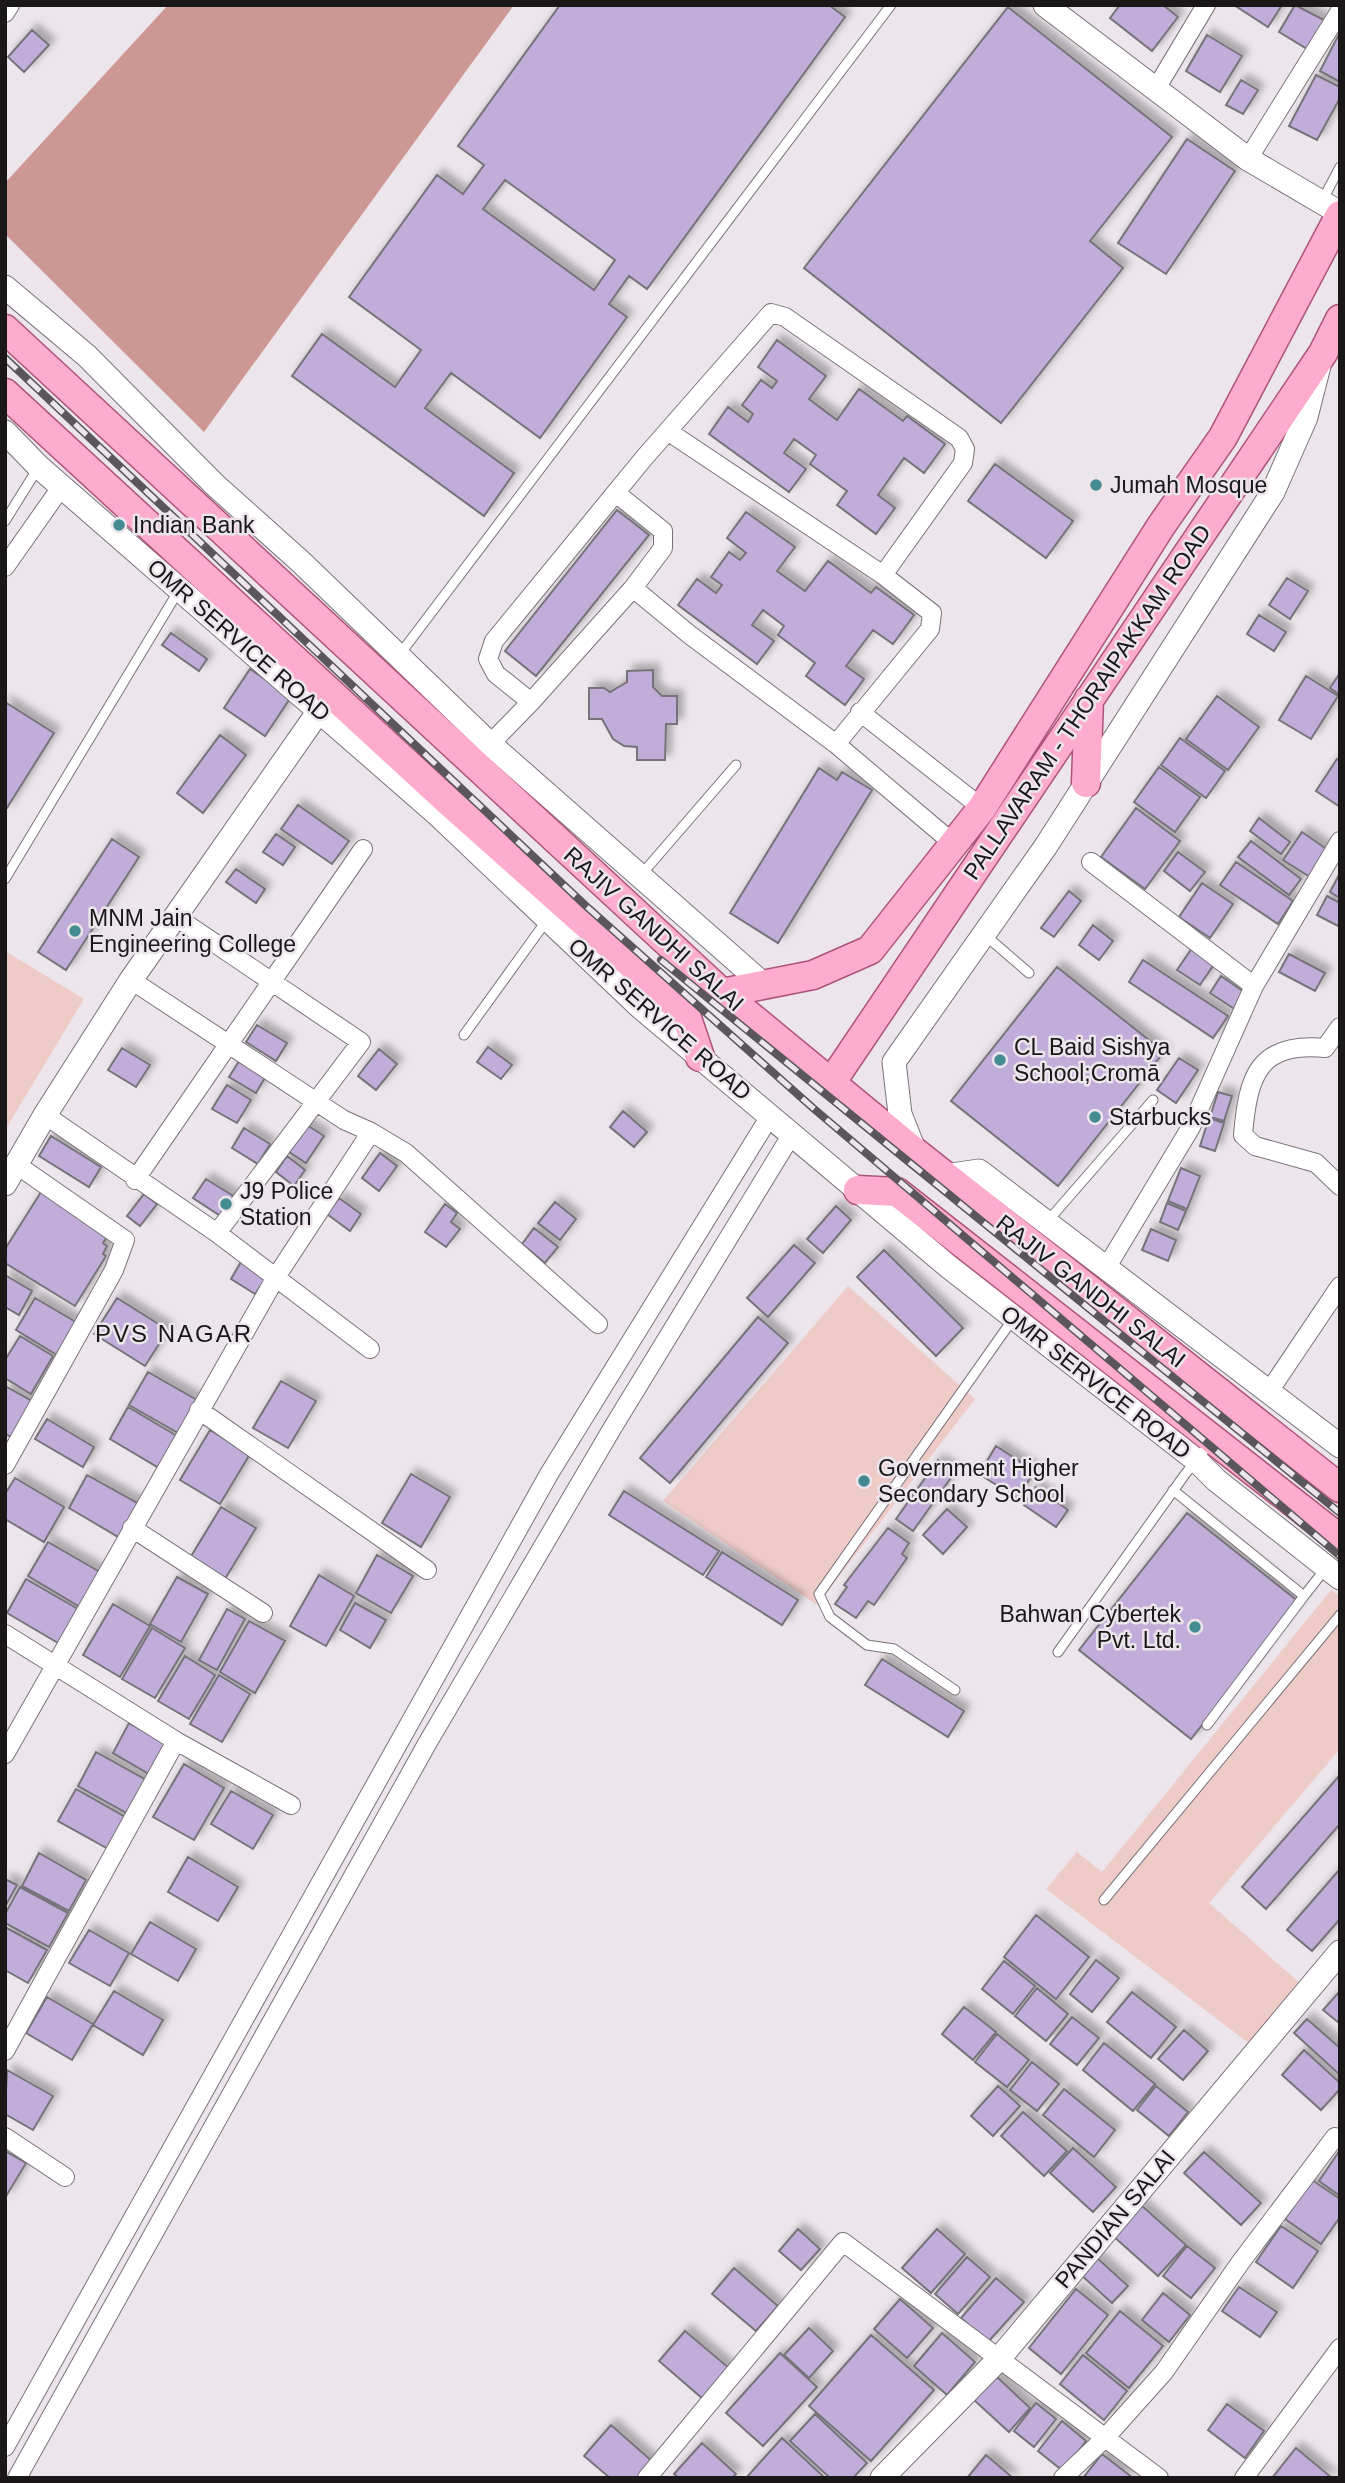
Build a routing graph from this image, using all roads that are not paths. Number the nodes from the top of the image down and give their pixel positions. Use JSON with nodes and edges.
{"nodes":[{"id":1,"x":10,"y":5,"type":"edge"},
{"id":2,"x":891,"y":5,"type":"edge"},
{"id":3,"x":1045,"y":5,"type":"edge"},
{"id":4,"x":1206,"y":5,"type":"edge"},
{"id":5,"x":1340,"y":11,"type":"edge"},
{"id":6,"x":5,"y":13,"type":"edge"},
{"id":7,"x":1157,"y":87,"type":"junction"},
{"id":8,"x":1248,"y":159,"type":"junction"},
{"id":9,"x":1340,"y":167,"type":"edge"},
{"id":10,"x":1334,"y":210,"type":"edge"},
{"id":11,"x":5,"y":287,"type":"edge"},
{"id":12,"x":1340,"y":319,"type":"edge"},
{"id":13,"x":5,"y":329,"type":"edge"},
{"id":14,"x":1323,"y":353,"type":"junction"},
{"id":15,"x":5,"y":393,"type":"edge"},
{"id":16,"x":5,"y":432,"type":"edge"},
{"id":17,"x":669,"y":432,"type":"junction"},
{"id":18,"x":39,"y":467,"type":"junction"},
{"id":19,"x":62,"y":486,"type":"junction"},
{"id":20,"x":616,"y":493,"type":"junction"},
{"id":21,"x":5,"y":521,"type":"edge"},
{"id":22,"x":1161,"y":526,"type":"junction"},
{"id":23,"x":1192,"y":547,"type":"junction"},
{"id":24,"x":5,"y":567,"type":"edge"},
{"id":25,"x":883,"y":575,"type":"junction"},
{"id":26,"x":181,"y":588,"type":"junction"},
{"id":27,"x":633,"y":588,"type":"junction"},
{"id":28,"x":398,"y":656,"type":"junction"},
{"id":29,"x":1089,"y":699,"type":"junction"},
{"id":30,"x":531,"y":702,"type":"junction"},
{"id":31,"x":327,"y":703,"type":"junction"},
{"id":32,"x":860,"y":712,"type":"junction"},
{"id":33,"x":490,"y":744,"type":"junction"},
{"id":34,"x":836,"y":744,"type":"junction"},
{"id":35,"x":736,"y":765,"type":"dead end"},
{"id":36,"x":1086,"y":783,"type":"junction"},
{"id":37,"x":982,"y":808,"type":"junction"},
{"id":38,"x":1340,"y":841,"type":"edge"},
{"id":39,"x":954,"y":844,"type":"junction"},
{"id":40,"x":363,"y":849,"type":"dead end"},
{"id":41,"x":1091,"y":862,"type":"dead end"},
{"id":42,"x":640,"y":875,"type":"junction"},
{"id":43,"x":5,"y":879,"type":"edge"},
{"id":44,"x":176,"y":917,"type":"junction"},
{"id":45,"x":547,"y":919,"type":"junction"},
{"id":46,"x":985,"y":935,"type":"junction"},
{"id":47,"x":1029,"y":973,"type":"dead end"},
{"id":48,"x":131,"y":981,"type":"junction"},
{"id":49,"x":270,"y":982,"type":"junction"},
{"id":50,"x":764,"y":984,"type":"junction"},
{"id":51,"x":1254,"y":986,"type":"junction"},
{"id":52,"x":722,"y":993,"type":"junction"},
{"id":53,"x":1340,"y":1027,"type":"edge"},
{"id":54,"x":464,"y":1035,"type":"dead end"},
{"id":55,"x":228,"y":1044,"type":"junction"},
{"id":56,"x":700,"y":1057,"type":"junction"},
{"id":57,"x":831,"y":1083,"type":"junction"},
{"id":58,"x":1153,"y":1100,"type":"dead end"},
{"id":59,"x":314,"y":1101,"type":"junction"},
{"id":60,"x":45,"y":1115,"type":"junction"},
{"id":61,"x":770,"y":1116,"type":"junction"},
{"id":62,"x":371,"y":1132,"type":"junction"},
{"id":63,"x":792,"y":1134,"type":"junction"},
{"id":64,"x":915,"y":1152,"type":"junction"},
{"id":65,"x":11,"y":1175,"type":"edge"},
{"id":66,"x":945,"y":1175,"type":"junction"},
{"id":67,"x":135,"y":1180,"type":"junction"},
{"id":68,"x":1340,"y":1186,"type":"edge"},
{"id":69,"x":858,"y":1190,"type":"junction"},
{"id":70,"x":1046,"y":1224,"type":"junction"},
{"id":71,"x":217,"y":1233,"type":"junction"},
{"id":72,"x":1105,"y":1270,"type":"junction"},
{"id":73,"x":276,"y":1277,"type":"junction"},
{"id":74,"x":1340,"y":1286,"type":"edge"},
{"id":75,"x":1014,"y":1318,"type":"junction"},
{"id":76,"x":598,"y":1324,"type":"dead end"},
{"id":77,"x":370,"y":1349,"type":"dead end"},
{"id":78,"x":1268,"y":1392,"type":"junction"},
{"id":79,"x":199,"y":1410,"type":"junction"},
{"id":80,"x":1340,"y":1446,"type":"edge"},
{"id":81,"x":1205,"y":1450,"type":"junction"},
{"id":82,"x":5,"y":1465,"type":"edge"},
{"id":83,"x":1340,"y":1488,"type":"edge"},
{"id":84,"x":1173,"y":1490,"type":"junction"},
{"id":85,"x":132,"y":1528,"type":"junction"},
{"id":86,"x":1340,"y":1539,"type":"edge"},
{"id":87,"x":427,"y":1570,"type":"dead end"},
{"id":88,"x":1333,"y":1573,"type":"edge"},
{"id":89,"x":1304,"y":1596,"type":"junction"},
{"id":90,"x":263,"y":1613,"type":"dead end"},
{"id":91,"x":1340,"y":1615,"type":"edge"},
{"id":92,"x":5,"y":1633,"type":"edge"},
{"id":93,"x":1058,"y":1652,"type":"dead end"},
{"id":94,"x":56,"y":1664,"type":"junction"},
{"id":95,"x":956,"y":1690,"type":"dead end"},
{"id":96,"x":1208,"y":1726,"type":"dead end"},
{"id":97,"x":176,"y":1741,"type":"junction"},
{"id":98,"x":5,"y":1754,"type":"edge"},
{"id":99,"x":291,"y":1805,"type":"dead end"},
{"id":100,"x":1104,"y":1900,"type":"dead end"},
{"id":101,"x":1340,"y":1952,"type":"edge"},
{"id":102,"x":5,"y":2051,"type":"edge"},
{"id":103,"x":5,"y":2137,"type":"edge"},
{"id":104,"x":1335,"y":2137,"type":"dead end"},
{"id":105,"x":65,"y":2177,"type":"dead end"},
{"id":106,"x":1340,"y":2348,"type":"edge"},
{"id":107,"x":998,"y":2360,"type":"junction"},
{"id":108,"x":1105,"y":2438,"type":"junction"},
{"id":109,"x":5,"y":2447,"type":"edge"},
{"id":110,"x":17,"y":2478,"type":"edge"},
{"id":111,"x":647,"y":2478,"type":"edge"},
{"id":112,"x":882,"y":2478,"type":"edge"},
{"id":113,"x":1063,"y":2478,"type":"edge"},
{"id":114,"x":1159,"y":2478,"type":"edge"},
{"id":115,"x":1244,"y":2478,"type":"edge"}],
"edges":[{"from":1,"to":6,"type":"street"},
{"from":2,"to":28,"type":"lane"},
{"from":3,"to":7,"type":"street"},
{"from":4,"to":7,"type":"street"},
{"from":5,"to":8,"type":"street"},
{"from":7,"to":8,"type":"street"},
{"from":8,"to":10,"type":"street"},
{"from":9,"to":10,"type":"lane"},
{"from":10,"to":22,"type":"main road","name":"PALLAVARAM - THORAIPAKKAM ROAD"},
{"from":11,"to":28,"type":"street"},
{"from":12,"to":14,"type":"main road","name":"PALLAVARAM - THORAIPAKKAM ROAD"},
{"from":13,"to":52,"type":"main road","name":"RAJIV GANDHI SALAI"},
{"from":14,"to":23,"type":"main road","name":"PALLAVARAM - THORAIPAKKAM ROAD"},
{"from":14,"to":36,"type":"street"},
{"from":15,"to":31,"type":"main road","name":"RAJIV GANDHI SALAI"},
{"from":16,"to":18,"type":"street","name":"OMR SERVICE ROAD"},
{"from":17,"to":20,"type":"street"},
{"from":17,"to":25,"type":"street"},
{"from":17,"to":25,"type":"street"},
{"from":18,"to":19,"type":"street","name":"OMR SERVICE ROAD"},
{"from":18,"to":21,"type":"lane"},
{"from":19,"to":24,"type":"street"},
{"from":19,"to":26,"type":"street","name":"OMR SERVICE ROAD"},
{"from":20,"to":27,"type":"street"},
{"from":20,"to":30,"type":"street"},
{"from":22,"to":23,"type":"main road"},
{"from":22,"to":37,"type":"main road","name":"PALLAVARAM - THORAIPAKKAM ROAD"},
{"from":23,"to":29,"type":"main road","name":"PALLAVARAM - THORAIPAKKAM ROAD"},
{"from":25,"to":32,"type":"street"},
{"from":26,"to":31,"type":"street","name":"OMR SERVICE ROAD"},
{"from":26,"to":43,"type":"lane"},
{"from":27,"to":30,"type":"street"},
{"from":27,"to":34,"type":"street"},
{"from":28,"to":33,"type":"street"},
{"from":29,"to":36,"type":"main road"},
{"from":29,"to":57,"type":"main road","name":"PALLAVARAM - THORAIPAKKAM ROAD"},
{"from":30,"to":33,"type":"street"},
{"from":31,"to":44,"type":"street"},
{"from":31,"to":45,"type":"street","name":"OMR SERVICE ROAD"},
{"from":31,"to":56,"type":"main road","name":"RAJIV GANDHI SALAI"},
{"from":32,"to":34,"type":"street"},
{"from":32,"to":37,"type":"street"},
{"from":33,"to":42,"type":"street"},
{"from":34,"to":39,"type":"street"},
{"from":35,"to":42,"type":"lane"},
{"from":36,"to":46,"type":"street"},
{"from":37,"to":39,"type":"main road","name":"PALLAVARAM - THORAIPAKKAM ROAD"},
{"from":38,"to":51,"type":"street"},
{"from":39,"to":50,"type":"main road","name":"PALLAVARAM - THORAIPAKKAM ROAD"},
{"from":40,"to":49,"type":"street"},
{"from":41,"to":51,"type":"street"},
{"from":42,"to":50,"type":"street"},
{"from":44,"to":48,"type":"street"},
{"from":44,"to":49,"type":"street"},
{"from":45,"to":54,"type":"lane"},
{"from":45,"to":56,"type":"street","name":"OMR SERVICE ROAD"},
{"from":46,"to":47,"type":"lane"},
{"from":46,"to":64,"type":"street"},
{"from":48,"to":55,"type":"street"},
{"from":48,"to":60,"type":"street"},
{"from":49,"to":55,"type":"street"},
{"from":49,"to":59,"type":"street"},
{"from":50,"to":52,"type":"main road"},
{"from":51,"to":72,"type":"street"},
{"from":52,"to":57,"type":"main road","name":"RAJIV GANDHI SALAI"},
{"from":53,"to":68,"type":"street"},
{"from":55,"to":59,"type":"street"},
{"from":55,"to":67,"type":"street"},
{"from":56,"to":61,"type":"street","name":"OMR SERVICE ROAD"},
{"from":57,"to":64,"type":"main road","name":"RAJIV GANDHI SALAI"},
{"from":58,"to":70,"type":"lane"},
{"from":59,"to":62,"type":"street"},
{"from":59,"to":71,"type":"street"},
{"from":60,"to":65,"type":"street"},
{"from":60,"to":67,"type":"street"},
{"from":61,"to":63,"type":"street","name":"OMR SERVICE ROAD"},
{"from":61,"to":109,"type":"street"},
{"from":62,"to":73,"type":"street"},
{"from":62,"to":76,"type":"street"},
{"from":63,"to":69,"type":"street","name":"OMR SERVICE ROAD"},
{"from":63,"to":110,"type":"street"},
{"from":64,"to":66,"type":"main road","name":"RAJIV GANDHI SALAI"},
{"from":65,"to":82,"type":"street"},
{"from":66,"to":70,"type":"street"},
{"from":66,"to":83,"type":"main road","name":"RAJIV GANDHI SALAI"},
{"from":67,"to":71,"type":"street"},
{"from":69,"to":75,"type":"street","name":"OMR SERVICE ROAD"},
{"from":69,"to":81,"type":"main road","name":"RAJIV GANDHI SALAI"},
{"from":70,"to":72,"type":"street"},
{"from":71,"to":73,"type":"street"},
{"from":72,"to":78,"type":"street"},
{"from":73,"to":77,"type":"street"},
{"from":73,"to":79,"type":"street"},
{"from":74,"to":78,"type":"street"},
{"from":75,"to":81,"type":"street","name":"OMR SERVICE ROAD"},
{"from":75,"to":95,"type":"lane"},
{"from":78,"to":80,"type":"street"},
{"from":79,"to":85,"type":"street"},
{"from":79,"to":87,"type":"street"},
{"from":81,"to":84,"type":"lane"},
{"from":81,"to":86,"type":"main road","name":"RAJIV GANDHI SALAI"},
{"from":81,"to":88,"type":"street","name":"OMR SERVICE ROAD"},
{"from":84,"to":89,"type":"lane"},
{"from":84,"to":93,"type":"lane"},
{"from":85,"to":90,"type":"street"},
{"from":85,"to":94,"type":"street"},
{"from":88,"to":89,"type":"lane"},
{"from":89,"to":96,"type":"lane"},
{"from":91,"to":100,"type":"lane"},
{"from":92,"to":94,"type":"street"},
{"from":94,"to":97,"type":"street"},
{"from":94,"to":98,"type":"street"},
{"from":97,"to":99,"type":"street"},
{"from":97,"to":102,"type":"street"},
{"from":101,"to":107,"type":"street","name":"PANDIAN SALAI"},
{"from":103,"to":105,"type":"street"},
{"from":104,"to":108,"type":"street"},
{"from":106,"to":115,"type":"street"},
{"from":107,"to":108,"type":"street"},
{"from":107,"to":111,"type":"street"},
{"from":107,"to":112,"type":"street","name":"PANDIAN SALAI"},
{"from":108,"to":113,"type":"street"},
{"from":108,"to":114,"type":"street"}]}
